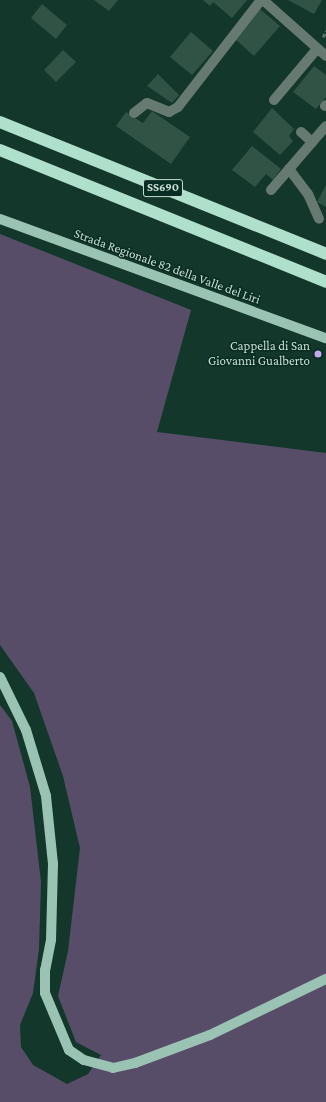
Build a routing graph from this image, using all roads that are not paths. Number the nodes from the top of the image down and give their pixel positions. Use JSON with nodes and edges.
{"nodes":[{"id":1,"x":262,"y":0,"type":"edge"},
{"id":2,"x":317,"y":49,"type":"junction"},
{"id":3,"x":326,"y":56,"type":"edge"},
{"id":4,"x":274,"y":100,"type":"dead end"},
{"id":5,"x":134,"y":112,"type":"dead end"},
{"id":6,"x":0,"y":122,"type":"edge"},
{"id":7,"x":326,"y":126,"type":"edge"},
{"id":8,"x":301,"y":132,"type":"dead end"},
{"id":9,"x":312,"y":142,"type":"junction"},
{"id":10,"x":0,"y":150,"type":"edge"},
{"id":11,"x":289,"y":169,"type":"junction"},
{"id":12,"x":271,"y":190,"type":"dead end"},
{"id":13,"x":0,"y":219,"type":"edge"},
{"id":14,"x":319,"y":219,"type":"dead end"},
{"id":15,"x":326,"y":254,"type":"edge"},
{"id":16,"x":326,"y":282,"type":"edge"},
{"id":17,"x":326,"y":338,"type":"edge"},
{"id":18,"x":0,"y":677,"type":"edge"},
{"id":19,"x":326,"y":980,"type":"edge"}],
"edges":[{"from":1,"to":2,"type":"street"},
{"from":1,"to":5,"type":"street"},
{"from":2,"to":3,"type":"street"},
{"from":2,"to":4,"type":"street"},
{"from":6,"to":15,"type":"highway","number":"SS690"},
{"from":7,"to":9,"type":"street"},
{"from":8,"to":9,"type":"street"},
{"from":9,"to":11,"type":"street"},
{"from":10,"to":16,"type":"highway","number":"SS690"},
{"from":11,"to":12,"type":"street"},
{"from":11,"to":14,"type":"street"},
{"from":13,"to":17,"type":"main road","name":"Strada Regionale 82 della Valle del Liri"},
{"from":18,"to":19,"type":"main road"}]}
